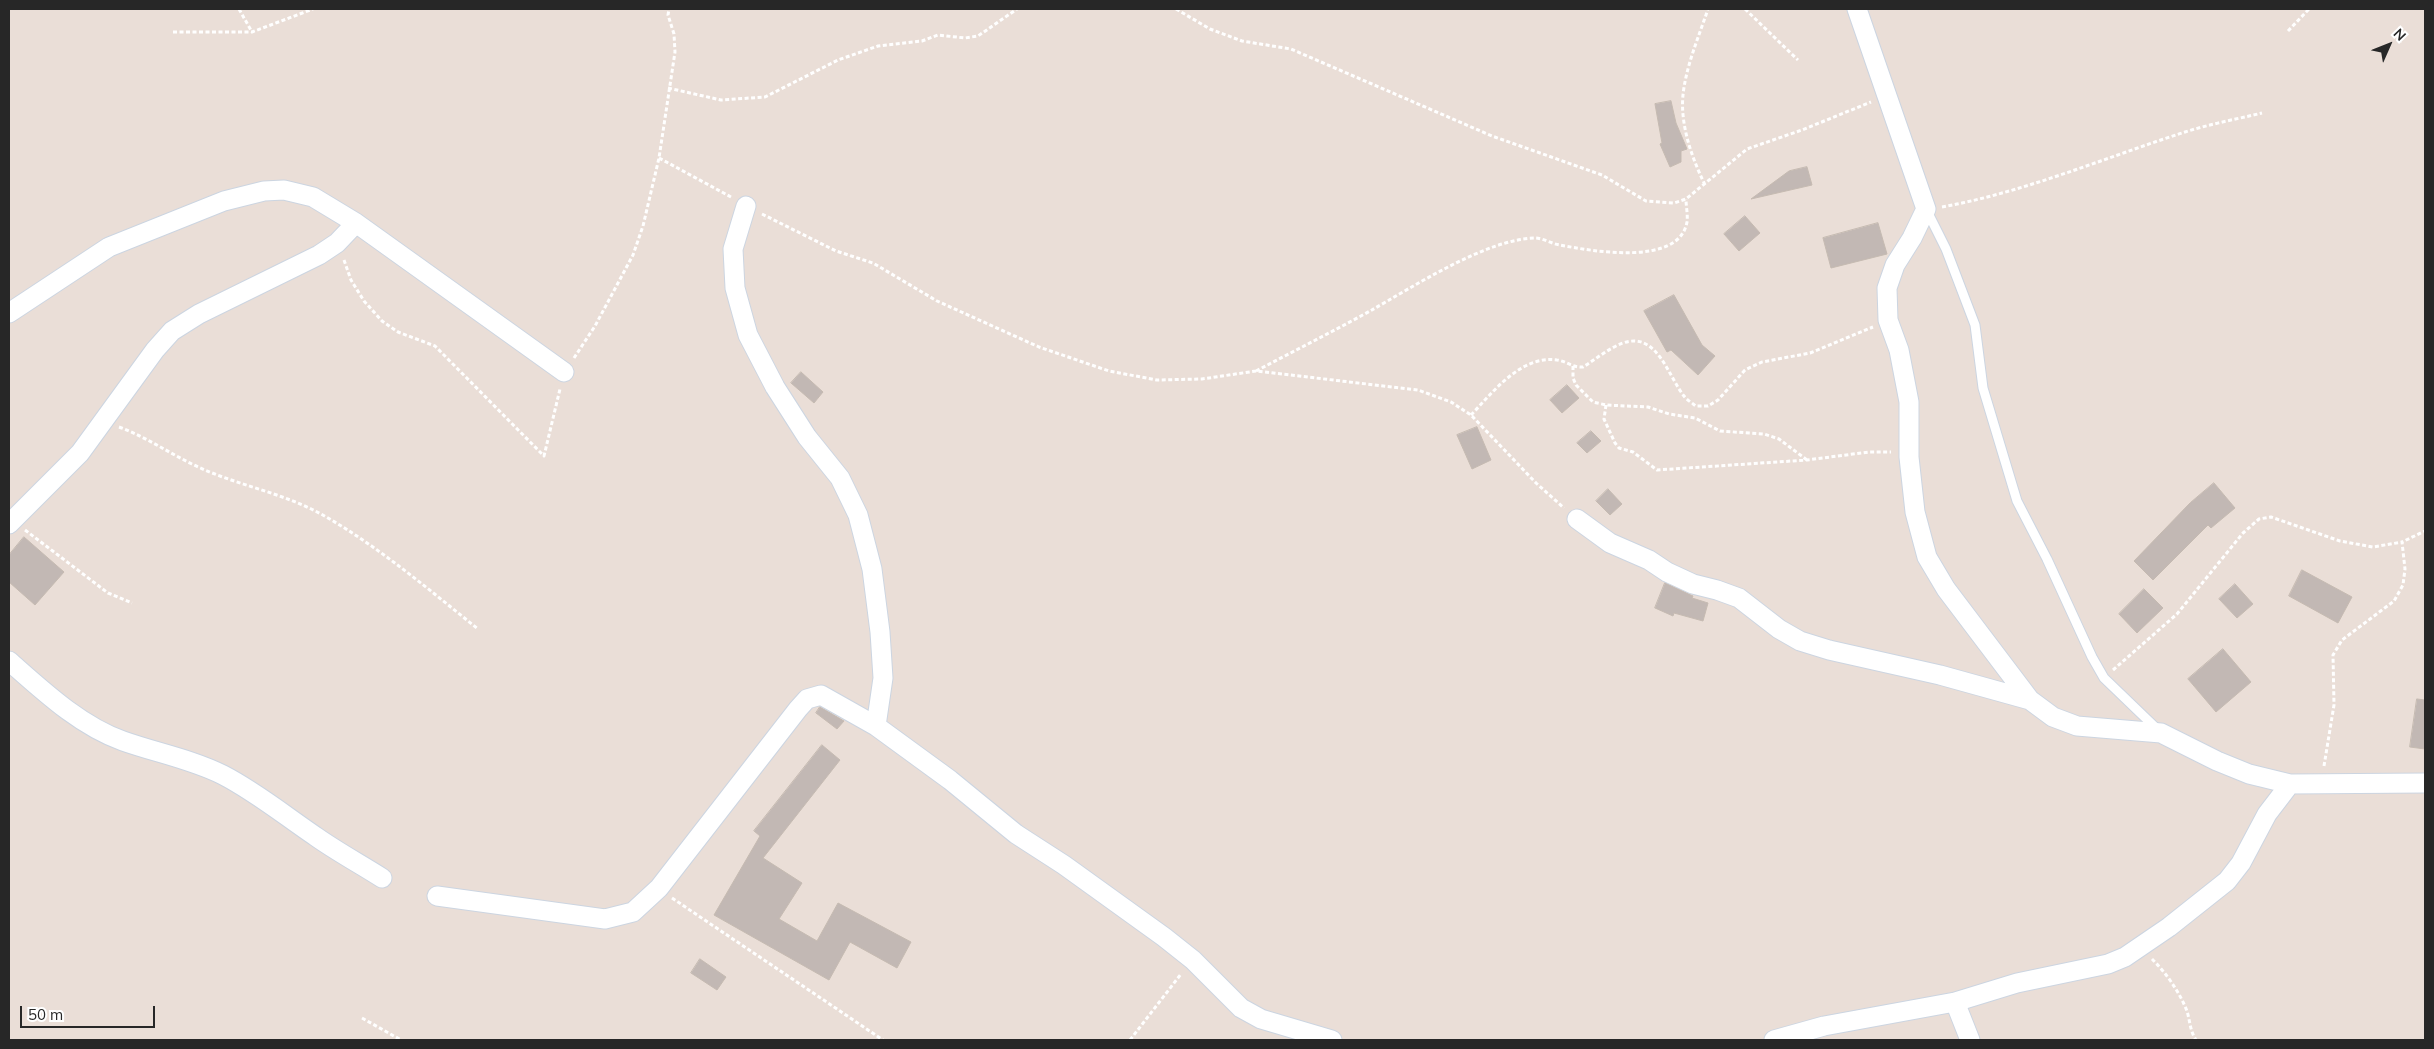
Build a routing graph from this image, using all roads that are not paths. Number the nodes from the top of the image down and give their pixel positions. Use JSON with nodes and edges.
{"nodes":[{"id":1,"x":1857,"y":9,"type":"edge"},
{"id":2,"x":746,"y":206,"type":"road end"},
{"id":3,"x":1926,"y":209,"type":"junction"},
{"id":4,"x":356,"y":223,"type":"junction"},
{"id":5,"x":9,"y":313,"type":"edge"},
{"id":6,"x":564,"y":372,"type":"road end"},
{"id":7,"x":1577,"y":519,"type":"road end"},
{"id":8,"x":11,"y":522,"type":"edge"},
{"id":9,"x":9,"y":661,"type":"edge"},
{"id":10,"x":2030,"y":700,"type":"junction"},
{"id":11,"x":876,"y":726,"type":"junction"},
{"id":12,"x":2161,"y":733,"type":"junction"},
{"id":13,"x":2425,"y":783,"type":"edge"},
{"id":14,"x":2290,"y":784,"type":"junction"},
{"id":15,"x":382,"y":878,"type":"dead end"},
{"id":16,"x":436,"y":896,"type":"dead end"},
{"id":17,"x":1955,"y":1002,"type":"junction"},
{"id":18,"x":1332,"y":1040,"type":"edge"},
{"id":19,"x":1774,"y":1040,"type":"edge"},
{"id":20,"x":1970,"y":1040,"type":"edge"}],
"edges":[{"from":1,"to":3,"type":"street"},
{"from":2,"to":11,"type":"street"},
{"from":3,"to":10,"type":"street"},
{"from":3,"to":12,"type":"lane"},
{"from":4,"to":5,"type":"street"},
{"from":4,"to":6,"type":"street"},
{"from":4,"to":8,"type":"street"},
{"from":7,"to":10,"type":"street"},
{"from":9,"to":15,"type":"street"},
{"from":10,"to":12,"type":"street"},
{"from":11,"to":16,"type":"street"},
{"from":11,"to":18,"type":"street"},
{"from":12,"to":14,"type":"street"},
{"from":13,"to":14,"type":"street"},
{"from":14,"to":17,"type":"street"},
{"from":17,"to":19,"type":"street"},
{"from":17,"to":20,"type":"street"}]}
